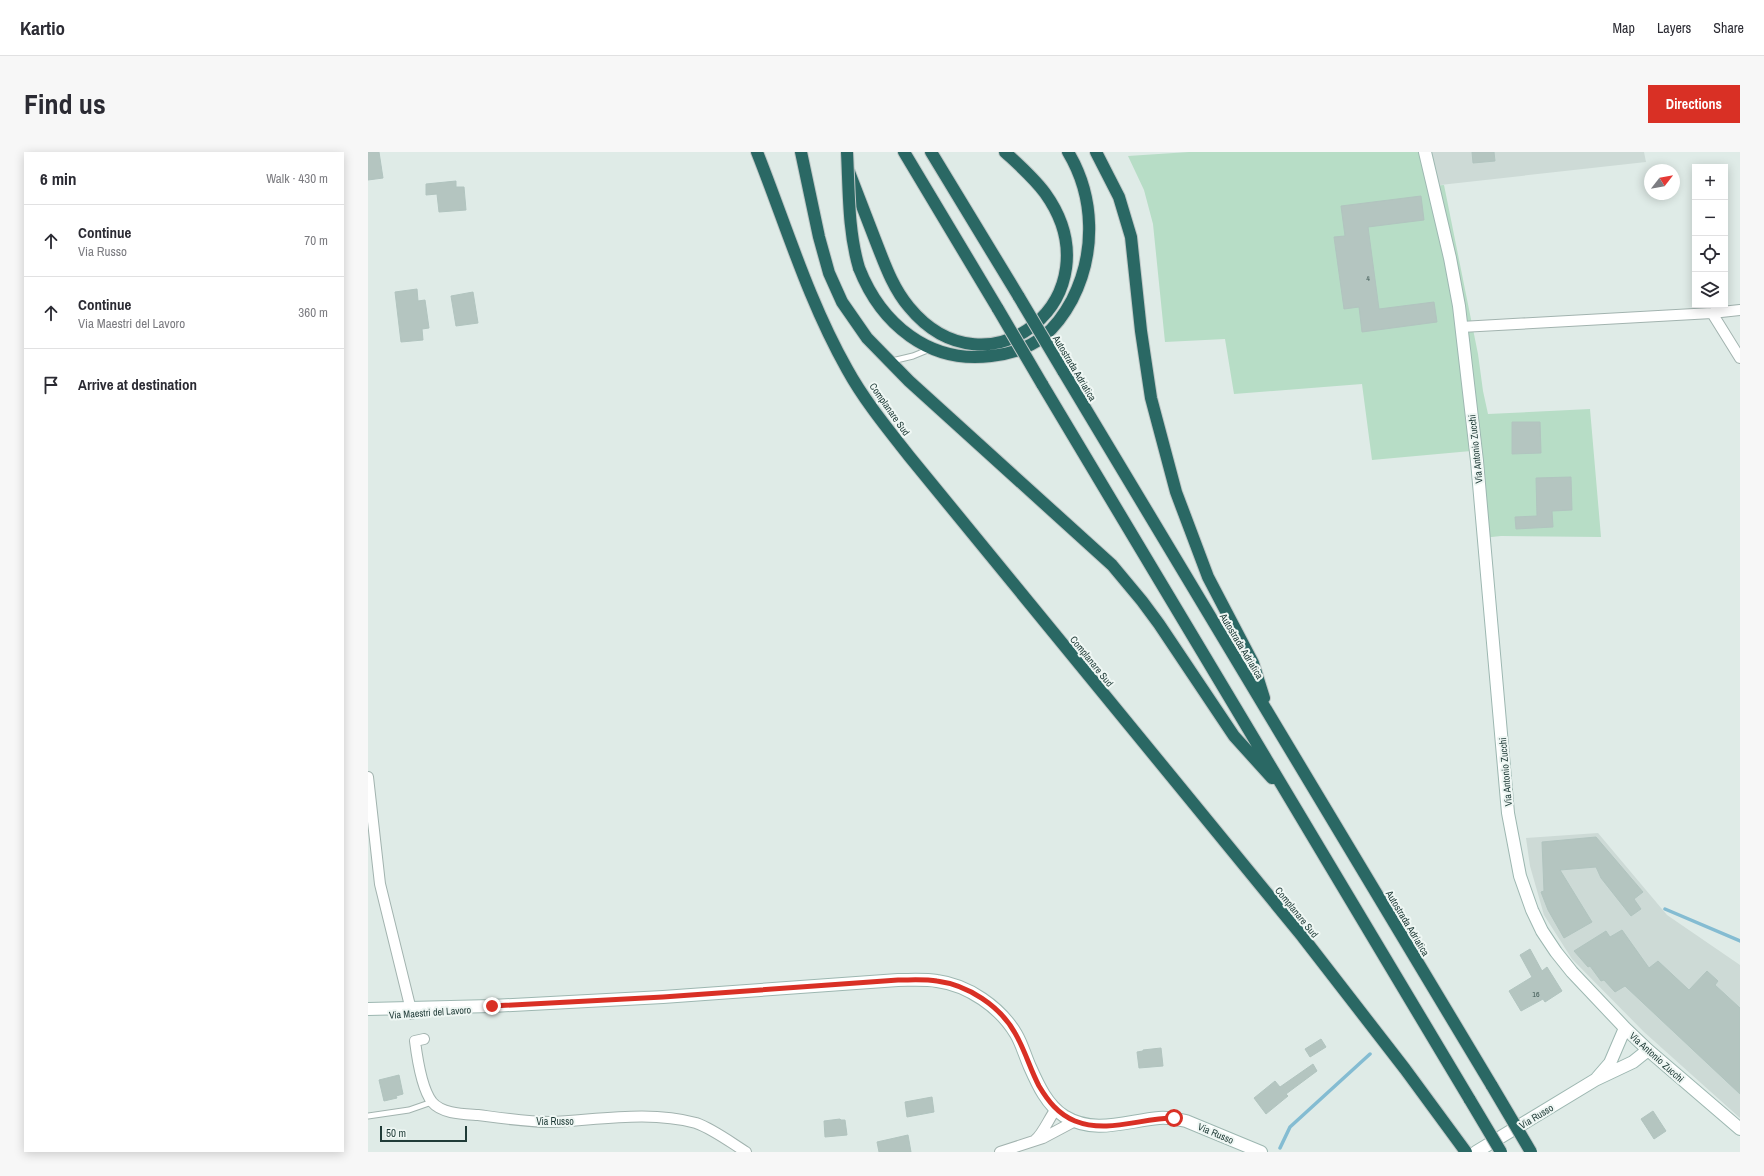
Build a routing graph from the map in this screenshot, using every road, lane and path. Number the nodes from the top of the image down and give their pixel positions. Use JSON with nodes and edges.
{"nodes":[{"id":1,"x":757,"y":152,"type":"edge"},
{"id":2,"x":801,"y":152,"type":"edge"},
{"id":3,"x":841,"y":152,"type":"edge"},
{"id":4,"x":847,"y":152,"type":"edge"},
{"id":5,"x":904,"y":152,"type":"edge"},
{"id":6,"x":931,"y":152,"type":"edge"},
{"id":7,"x":1005,"y":152,"type":"edge"},
{"id":8,"x":1068,"y":152,"type":"edge"},
{"id":9,"x":1096,"y":152,"type":"edge"},
{"id":10,"x":1425,"y":152,"type":"edge"},
{"id":11,"x":1740,"y":310,"type":"edge"},
{"id":12,"x":1712,"y":313,"type":"junction"},
{"id":13,"x":1461,"y":327,"type":"junction"},
{"id":14,"x":931,"y":349,"type":"junction"},
{"id":15,"x":1740,"y":358,"type":"edge"},
{"id":16,"x":889,"y":362,"type":"junction"},
{"id":17,"x":1267,"y":711,"type":"junction"},
{"id":18,"x":368,"y":777,"type":"edge"},
{"id":19,"x":1284,"y":790,"type":"junction"},
{"id":20,"x":368,"y":1009,"type":"edge"},
{"id":21,"x":411,"y":1011,"type":"junction"},
{"id":22,"x":368,"y":1016,"type":"edge"},
{"id":23,"x":1625,"y":1028,"type":"junction"},
{"id":24,"x":424,"y":1040,"type":"dead end"},
{"id":25,"x":1648,"y":1050,"type":"junction"},
{"id":26,"x":1595,"y":1080,"type":"junction"},
{"id":27,"x":432,"y":1102,"type":"junction"},
{"id":28,"x":1056,"y":1109,"type":"junction"},
{"id":29,"x":368,"y":1116,"type":"edge"},
{"id":30,"x":1075,"y":1121,"type":"junction"},
{"id":31,"x":1740,"y":1129,"type":"edge"},
{"id":32,"x":1034,"y":1142,"type":"junction"},
{"id":33,"x":746,"y":1152,"type":"edge"},
{"id":34,"x":1000,"y":1152,"type":"edge"},
{"id":35,"x":1262,"y":1152,"type":"edge"},
{"id":36,"x":1466,"y":1152,"type":"edge"},
{"id":37,"x":1476,"y":1152,"type":"edge"},
{"id":38,"x":1501,"y":1152,"type":"edge"},
{"id":39,"x":1531,"y":1152,"type":"edge"}],
"edges":[{"from":1,"to":36,"type":"highway","name":"Complanare Sud"},
{"from":2,"to":16,"type":"highway"},
{"from":3,"to":7,"type":"highway"},
{"from":4,"to":14,"type":"highway","bridge":true},
{"from":5,"to":19,"type":"highway","bridge":true},
{"from":6,"to":17,"type":"highway","name":"Autostrada Adriatica","bridge":true},
{"from":8,"to":14,"type":"highway"},
{"from":9,"to":17,"type":"highway"},
{"from":10,"to":13,"type":"street","name":"Via Antonio Zucchi"},
{"from":11,"to":12,"type":"street"},
{"from":12,"to":13,"type":"street"},
{"from":12,"to":15,"type":"street"},
{"from":13,"to":23,"type":"street","name":"Via Antonio Zucchi"},
{"from":14,"to":16,"type":"lane"},
{"from":16,"to":19,"type":"highway"},
{"from":17,"to":39,"type":"highway","name":"Autostrada Adriatica","bridge":true},
{"from":18,"to":21,"type":"street"},
{"from":19,"to":38,"type":"highway","bridge":true},
{"from":20,"to":21,"type":"street","name":"Via Maestri del Lavoro"},
{"from":21,"to":22,"type":"street","name":"Via Maestri del Lavoro"},
{"from":21,"to":28,"type":"street","name":"Via Maestri del Lavoro"},
{"from":23,"to":25,"type":"street","name":"Via Antonio Zucchi"},
{"from":23,"to":26,"type":"street","name":"Via Russo"},
{"from":24,"to":27,"type":"street"},
{"from":25,"to":26,"type":"street","name":"Via Russo"},
{"from":25,"to":31,"type":"street","name":"Via Antonio Zucchi"},
{"from":26,"to":37,"type":"street","name":"Via Russo"},
{"from":27,"to":29,"type":"lane"},
{"from":27,"to":33,"type":"street","name":"Via Russo"},
{"from":28,"to":30,"type":"street","name":"Via Russo"},
{"from":28,"to":32,"type":"street"},
{"from":30,"to":32,"type":"street"},
{"from":30,"to":35,"type":"street","name":"Via Russo"},
{"from":32,"to":34,"type":"street"}]}
